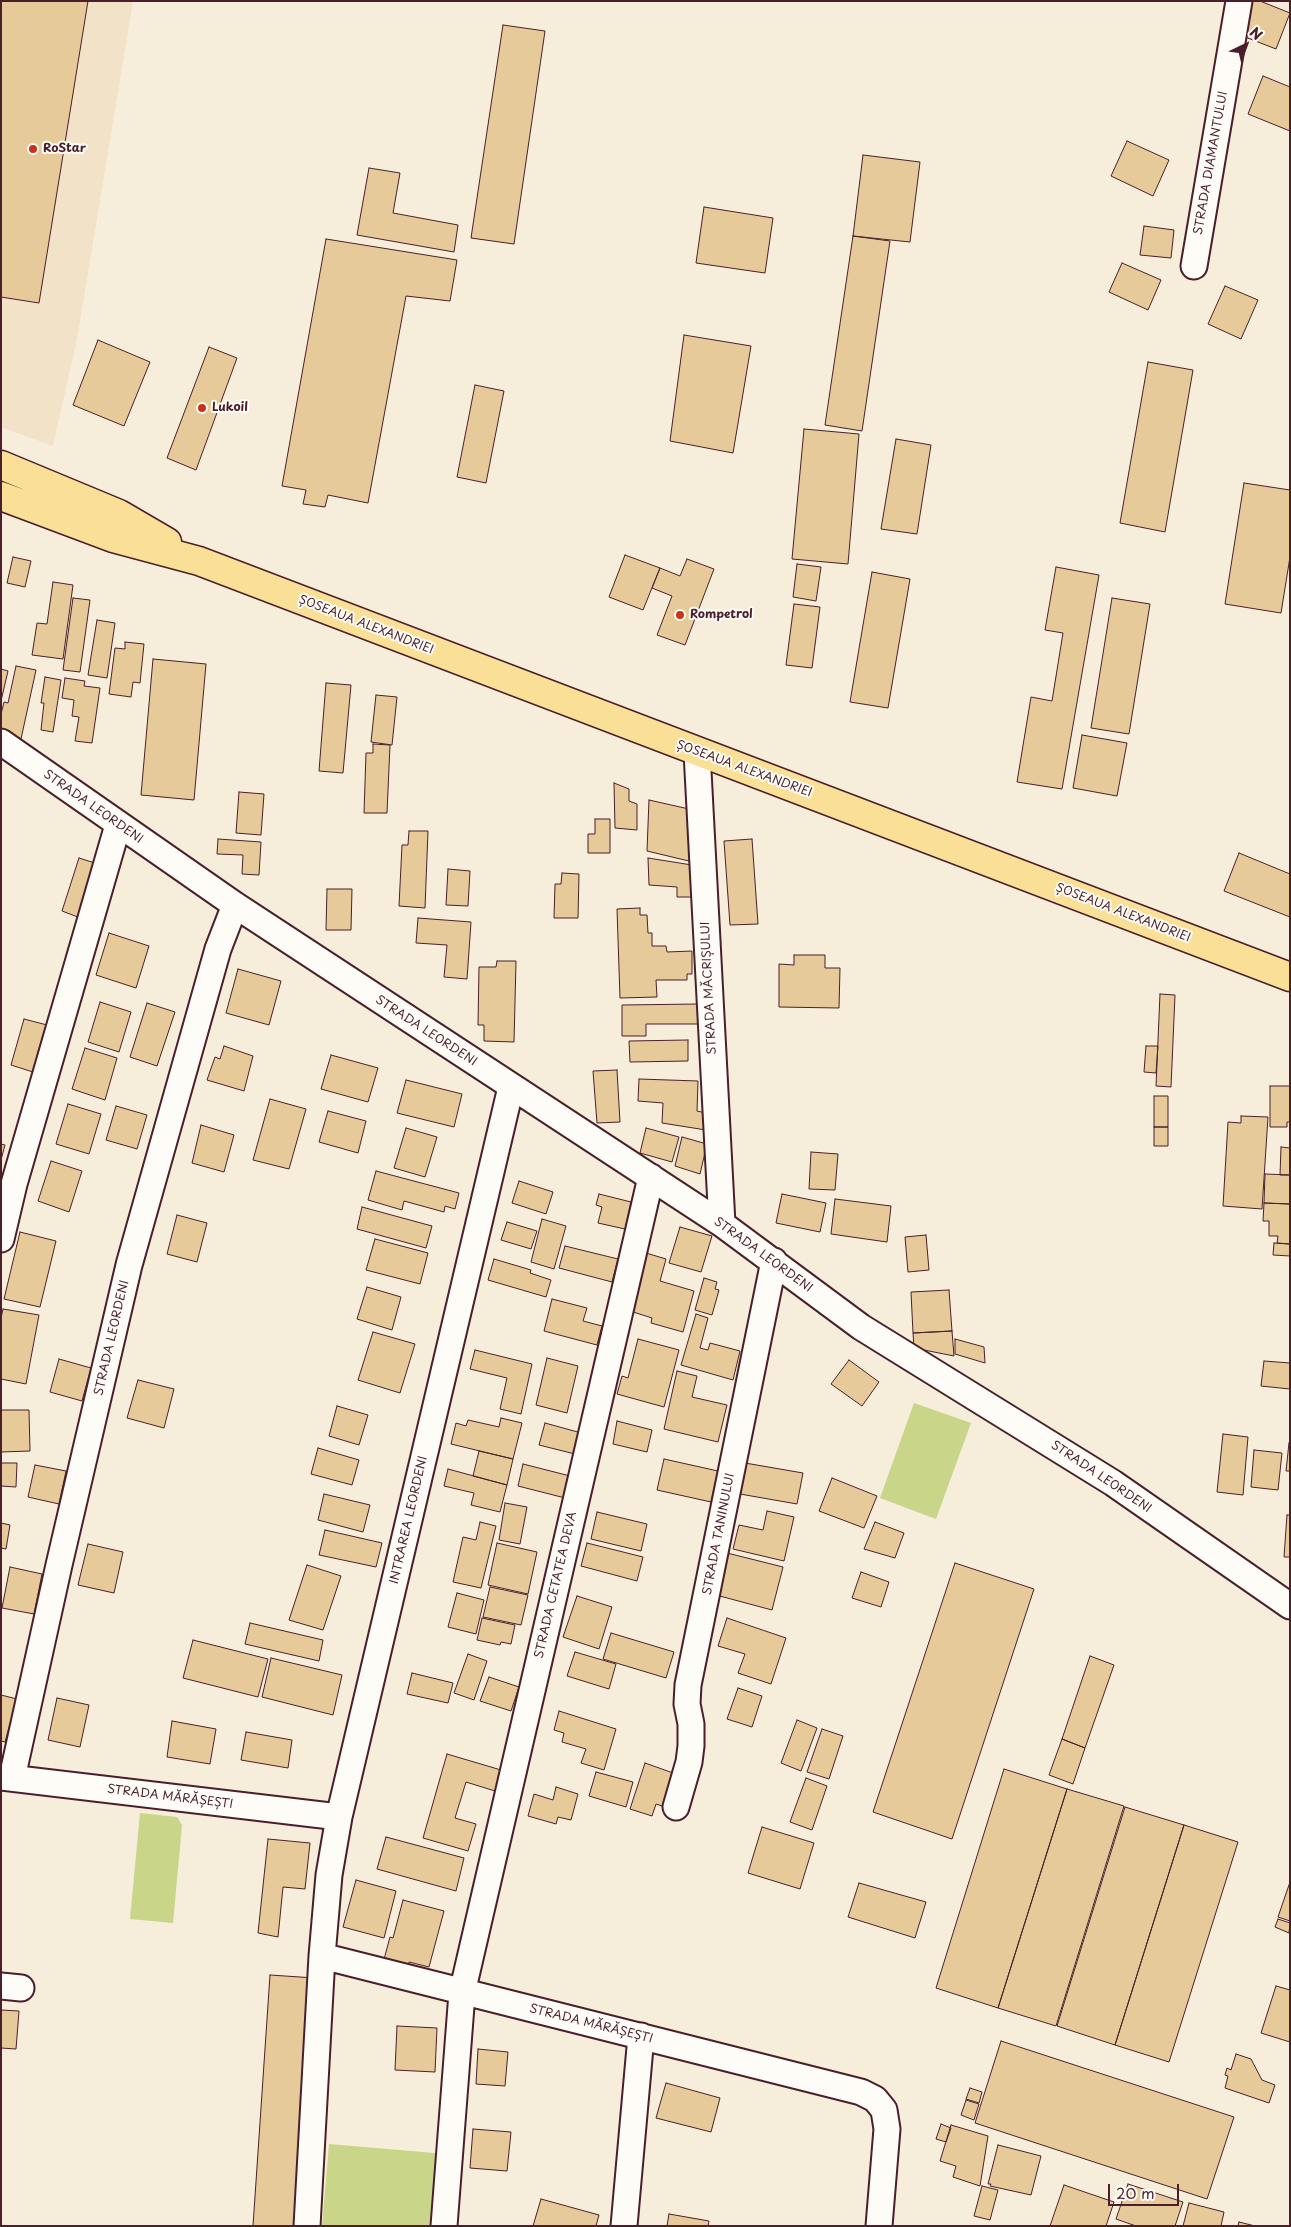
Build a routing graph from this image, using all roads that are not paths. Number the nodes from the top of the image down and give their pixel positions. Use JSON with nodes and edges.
{"nodes":[{"id":1,"x":1239,"y":1,"type":"edge"},
{"id":2,"x":1194,"y":266,"type":"dead end"},
{"id":3,"x":1,"y":465,"type":"edge"},
{"id":4,"x":1,"y":496,"type":"edge"},
{"id":5,"x":199,"y":561,"type":"junction"},
{"id":6,"x":1,"y":742,"type":"edge"},
{"id":7,"x":697,"y":752,"type":"junction"},
{"id":8,"x":118,"y":825,"type":"junction"},
{"id":9,"x":235,"y":905,"type":"junction"},
{"id":10,"x":1290,"y":977,"type":"edge"},
{"id":11,"x":511,"y":1087,"type":"junction"},
{"id":12,"x":651,"y":1177,"type":"junction"},
{"id":13,"x":722,"y":1224,"type":"junction"},
{"id":14,"x":1,"y":1239,"type":"edge"},
{"id":15,"x":774,"y":1261,"type":"junction"},
{"id":16,"x":1290,"y":1606,"type":"edge"},
{"id":17,"x":7,"y":1778,"type":"edge"},
{"id":18,"x":676,"y":1807,"type":"dead end"},
{"id":19,"x":339,"y":1817,"type":"junction"},
{"id":20,"x":322,"y":1956,"type":"junction"},
{"id":21,"x":462,"y":1993,"type":"junction"},
{"id":22,"x":641,"y":2036,"type":"junction"},
{"id":23,"x":307,"y":2226,"type":"edge"},
{"id":24,"x":444,"y":2226,"type":"edge"},
{"id":25,"x":624,"y":2226,"type":"edge"},
{"id":26,"x":879,"y":2226,"type":"edge"}],
"edges":[{"from":1,"to":2,"type":"street","name":"STRADA DIAMANTULUI"},
{"from":3,"to":5,"type":"main road","name":"ȘOSEAUA ALEXANDRIEI"},
{"from":4,"to":5,"type":"main road","name":"ȘOSEAUA ALEXANDRIEI"},
{"from":5,"to":7,"type":"main road","name":"ȘOSEAUA ALEXANDRIEI"},
{"from":6,"to":8,"type":"street","name":"STRADA LEORDENI"},
{"from":7,"to":10,"type":"main road","name":"ȘOSEAUA ALEXANDRIEI"},
{"from":7,"to":13,"type":"street","name":"STRADA MĂCRIȘULUI"},
{"from":8,"to":9,"type":"street","name":"STRADA LEORDENI"},
{"from":8,"to":14,"type":"street"},
{"from":9,"to":11,"type":"street","name":"STRADA LEORDENI"},
{"from":9,"to":17,"type":"street","name":"STRADA LEORDENI"},
{"from":11,"to":12,"type":"street","name":"STRADA LEORDENI"},
{"from":11,"to":19,"type":"street","name":"INTRAREA LEORDENI"},
{"from":12,"to":13,"type":"street","name":"STRADA LEORDENI"},
{"from":12,"to":21,"type":"street","name":"STRADA CETATEA DEVA"},
{"from":13,"to":15,"type":"street","name":"STRADA LEORDENI"},
{"from":15,"to":16,"type":"street","name":"STRADA LEORDENI"},
{"from":15,"to":18,"type":"street","name":"STRADA TANINULUI"},
{"from":17,"to":19,"type":"street","name":"STRADA MĂRĂȘEȘTI"},
{"from":19,"to":20,"type":"street","name":"INTRAREA LEORDENI"},
{"from":20,"to":21,"type":"street","name":"STRADA MĂRĂȘEȘTI"},
{"from":20,"to":23,"type":"street","name":"INTRAREA LEORDENI"},
{"from":21,"to":22,"type":"street","name":"STRADA MĂRĂȘEȘTI"},
{"from":21,"to":24,"type":"street","name":"STRADA CETATEA DEVA"},
{"from":22,"to":25,"type":"street"},
{"from":22,"to":26,"type":"street","name":"STRADA MĂRĂȘEȘTI"}]}
